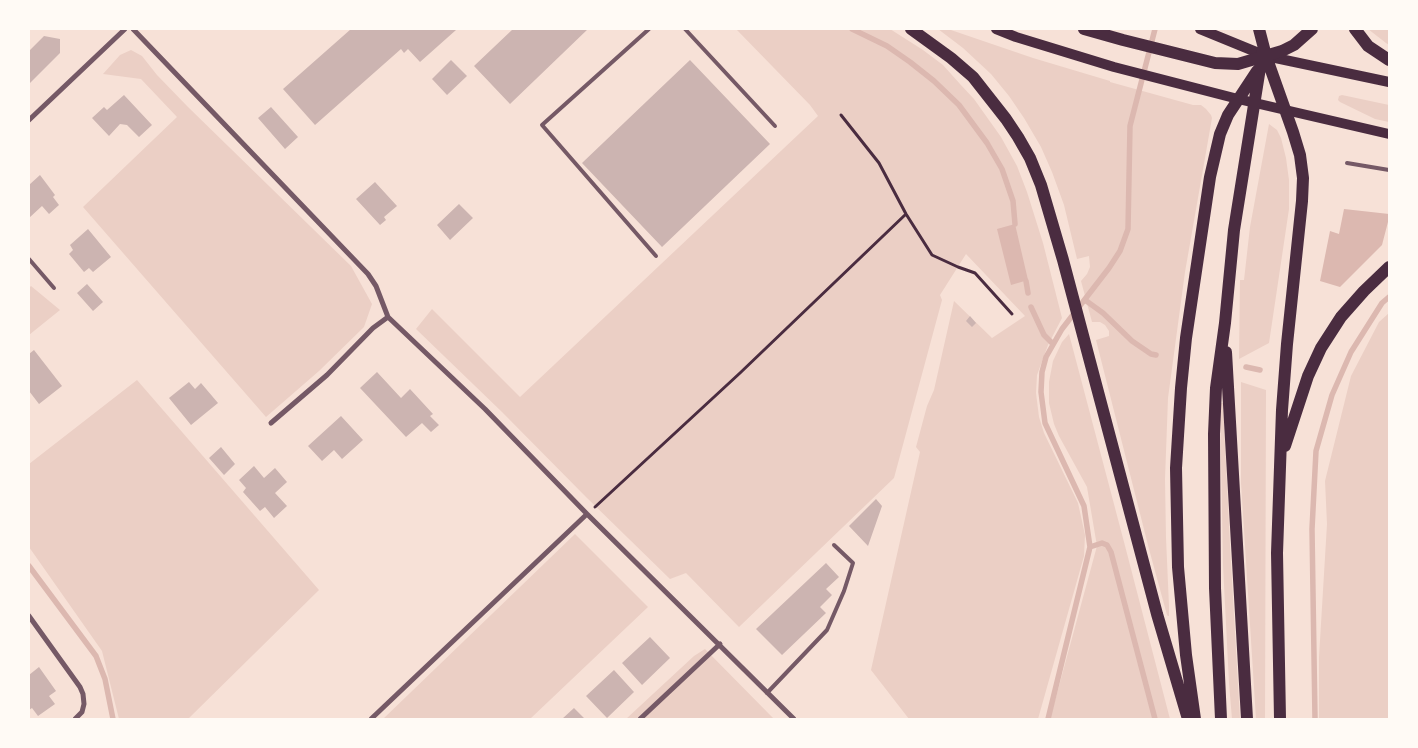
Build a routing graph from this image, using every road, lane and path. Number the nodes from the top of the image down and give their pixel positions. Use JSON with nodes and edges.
{"nodes":[{"id":1,"x":125,"y":29,"type":"edge"},
{"id":2,"x":133,"y":29,"type":"edge"},
{"id":3,"x":649,"y":29,"type":"edge"},
{"id":4,"x":685,"y":29,"type":"edge"},
{"id":5,"x":911,"y":29,"type":"edge"},
{"id":6,"x":996,"y":29,"type":"edge"},
{"id":7,"x":1084,"y":29,"type":"edge"},
{"id":8,"x":1200,"y":29,"type":"edge"},
{"id":9,"x":1259,"y":29,"type":"edge"},
{"id":10,"x":1266,"y":29,"type":"edge"},
{"id":11,"x":1312,"y":29,"type":"edge"},
{"id":12,"x":1355,"y":29,"type":"edge"},
{"id":13,"x":1266,"y":56,"type":"junction"},
{"id":14,"x":1389,"y":60,"type":"edge"},
{"id":15,"x":1389,"y":82,"type":"edge"},
{"id":16,"x":1238,"y":100,"type":"junction"},
{"id":17,"x":1286,"y":110,"type":"junction"},
{"id":18,"x":841,"y":115,"type":"dead end"},
{"id":19,"x":29,"y":120,"type":"edge"},
{"id":20,"x":775,"y":126,"type":"dead end"},
{"id":21,"x":1389,"y":134,"type":"edge"},
{"id":22,"x":1347,"y":163,"type":"dead end"},
{"id":23,"x":1389,"y":170,"type":"edge"},
{"id":24,"x":906,"y":214,"type":"junction"},
{"id":25,"x":656,"y":256,"type":"dead end"},
{"id":26,"x":29,"y":259,"type":"edge"},
{"id":27,"x":1389,"y":267,"type":"edge"},
{"id":28,"x":54,"y":288,"type":"dead end"},
{"id":29,"x":1012,"y":314,"type":"dead end"},
{"id":30,"x":388,"y":316,"type":"junction"},
{"id":31,"x":1225,"y":323,"type":"junction"},
{"id":32,"x":271,"y":423,"type":"dead end"},
{"id":33,"x":1280,"y":460,"type":"junction"},
{"id":34,"x":587,"y":514,"type":"junction"},
{"id":35,"x":834,"y":544,"type":"dead end"},
{"id":36,"x":29,"y":616,"type":"edge"},
{"id":37,"x":720,"y":644,"type":"junction"},
{"id":38,"x":768,"y":693,"type":"junction"},
{"id":39,"x":74,"y":719,"type":"edge"},
{"id":40,"x":371,"y":719,"type":"edge"},
{"id":41,"x":640,"y":719,"type":"edge"},
{"id":42,"x":794,"y":719,"type":"edge"},
{"id":43,"x":1188,"y":719,"type":"edge"},
{"id":44,"x":1195,"y":719,"type":"edge"},
{"id":45,"x":1221,"y":719,"type":"edge"},
{"id":46,"x":1247,"y":719,"type":"edge"},
{"id":47,"x":1280,"y":719,"type":"edge"}],
"edges":[{"from":1,"to":19,"type":"street"},
{"from":2,"to":30,"type":"street"},
{"from":3,"to":25,"type":"lane"},
{"from":4,"to":20,"type":"lane"},
{"from":5,"to":43,"type":"main road"},
{"from":6,"to":16,"type":"main road"},
{"from":7,"to":13,"type":"main road"},
{"from":8,"to":13,"type":"main road"},
{"from":9,"to":13,"type":"main road"},
{"from":10,"to":31,"type":"main road"},
{"from":11,"to":13,"type":"main road"},
{"from":12,"to":14,"type":"main road"},
{"from":13,"to":15,"type":"main road"},
{"from":13,"to":16,"type":"main road"},
{"from":13,"to":17,"type":"main road"},
{"from":16,"to":17,"type":"main road"},
{"from":16,"to":44,"type":"main road"},
{"from":17,"to":21,"type":"main road"},
{"from":17,"to":33,"type":"main road"},
{"from":18,"to":24,"type":"path"},
{"from":22,"to":23,"type":"lane"},
{"from":24,"to":29,"type":"path"},
{"from":24,"to":34,"type":"path"},
{"from":26,"to":28,"type":"lane"},
{"from":27,"to":33,"type":"main road"},
{"from":30,"to":32,"type":"street"},
{"from":30,"to":34,"type":"street"},
{"from":31,"to":45,"type":"main road"},
{"from":31,"to":46,"type":"main road"},
{"from":33,"to":47,"type":"main road"},
{"from":34,"to":37,"type":"street"},
{"from":34,"to":40,"type":"street"},
{"from":35,"to":38,"type":"lane"},
{"from":36,"to":39,"type":"street"},
{"from":37,"to":38,"type":"street"},
{"from":37,"to":41,"type":"street"},
{"from":38,"to":42,"type":"street"}]}
